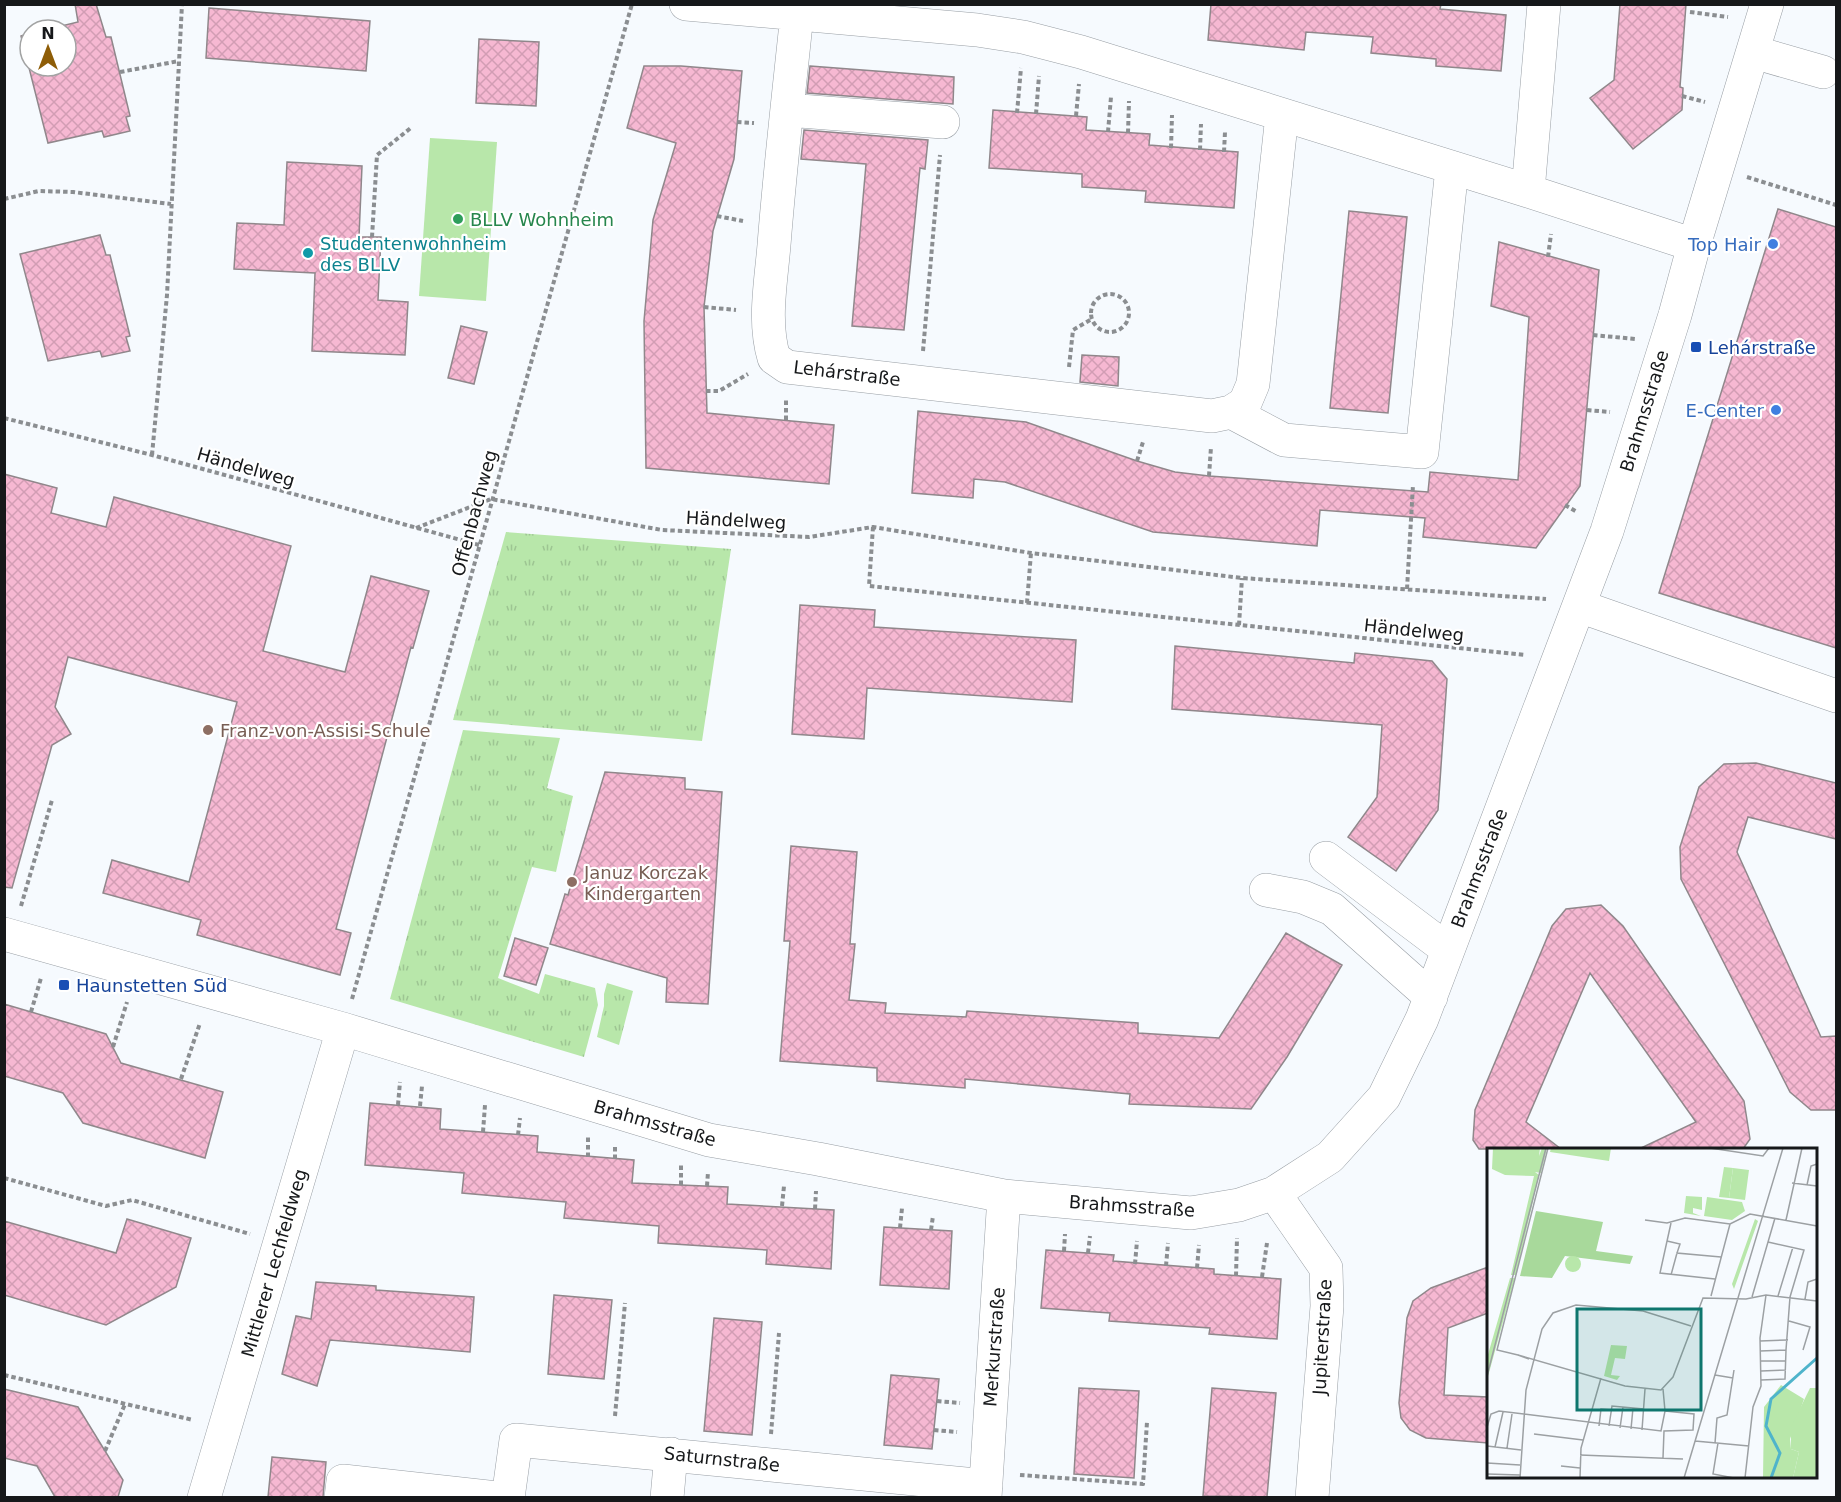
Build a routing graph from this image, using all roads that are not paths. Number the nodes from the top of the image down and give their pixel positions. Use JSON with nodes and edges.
{"nodes":[{"id":1,"x":686,"y":4,"type":"edge"},
{"id":2,"x":1544,"y":4,"type":"edge"},
{"id":3,"x":1767,"y":4,"type":"edge"},
{"id":4,"x":837,"y":11,"type":"edge"},
{"id":5,"x":797,"y":14,"type":"junction"},
{"id":6,"x":1753,"y":52,"type":"junction"},
{"id":7,"x":1823,"y":72,"type":"dead end"},
{"id":8,"x":787,"y":110,"type":"junction"},
{"id":9,"x":1282,"y":115,"type":"junction"},
{"id":10,"x":943,"y":122,"type":"road end"},
{"id":11,"x":1452,"y":168,"type":"junction"},
{"id":12,"x":1528,"y":191,"type":"junction"},
{"id":13,"x":1694,"y":245,"type":"junction"},
{"id":14,"x":1231,"y":412,"type":"junction"},
{"id":15,"x":1579,"y":606,"type":"junction"},
{"id":16,"x":1836,"y":696,"type":"edge"},
{"id":17,"x":1326,"y":858,"type":"dead end"},
{"id":18,"x":1266,"y":890,"type":"dead end"},
{"id":19,"x":4,"y":934,"type":"edge"},
{"id":20,"x":1448,"y":950,"type":"junction"},
{"id":21,"x":1431,"y":997,"type":"junction"},
{"id":22,"x":343,"y":1029,"type":"junction"},
{"id":23,"x":1274,"y":1193,"type":"junction"},
{"id":24,"x":1004,"y":1196,"type":"junction"},
{"id":25,"x":672,"y":1454,"type":"junction"},
{"id":26,"x":829,"y":1484,"type":"edge"},
{"id":27,"x":986,"y":1485,"type":"edge"},
{"id":28,"x":204,"y":1497,"type":"edge"},
{"id":29,"x":341,"y":1497,"type":"edge"},
{"id":30,"x":497,"y":1497,"type":"edge"},
{"id":31,"x":508,"y":1497,"type":"edge"},
{"id":32,"x":667,"y":1497,"type":"edge"},
{"id":33,"x":1312,"y":1497,"type":"edge"}],
"edges":[{"from":1,"to":5,"type":"street"},
{"from":2,"to":12,"type":"street"},
{"from":3,"to":6,"type":"street","name":"Brahmsstraße"},
{"from":4,"to":5,"type":"street"},
{"from":4,"to":9,"type":"street"},
{"from":5,"to":8,"type":"street","name":"Lehárstraße"},
{"from":6,"to":7,"type":"street"},
{"from":6,"to":13,"type":"street","name":"Brahmsstraße"},
{"from":8,"to":10,"type":"street"},
{"from":8,"to":14,"type":"street","name":"Lehárstraße"},
{"from":9,"to":11,"type":"street"},
{"from":9,"to":14,"type":"street"},
{"from":11,"to":12,"type":"street"},
{"from":11,"to":14,"type":"street"},
{"from":12,"to":13,"type":"street"},
{"from":13,"to":15,"type":"street","name":"Brahmsstraße"},
{"from":15,"to":16,"type":"street"},
{"from":15,"to":20,"type":"street","name":"Brahmsstraße"},
{"from":17,"to":20,"type":"street"},
{"from":18,"to":21,"type":"street"},
{"from":19,"to":22,"type":"street","name":"Brahmsstraße"},
{"from":20,"to":21,"type":"street","name":"Brahmsstraße"},
{"from":21,"to":23,"type":"street","name":"Brahmsstraße"},
{"from":22,"to":24,"type":"street","name":"Brahmsstraße"},
{"from":22,"to":28,"type":"street","name":"Mittlerer Lechfeldweg"},
{"from":23,"to":24,"type":"street","name":"Brahmsstraße"},
{"from":23,"to":33,"type":"street","name":"Jupiterstraße"},
{"from":24,"to":27,"type":"street","name":"Merkurstraße"},
{"from":25,"to":26,"type":"street","name":"Saturnstraße"},
{"from":25,"to":31,"type":"street","name":"Saturnstraße"},
{"from":25,"to":32,"type":"street"},
{"from":26,"to":27,"type":"street","name":"Saturnstraße"},
{"from":29,"to":30,"type":"street"}]}
